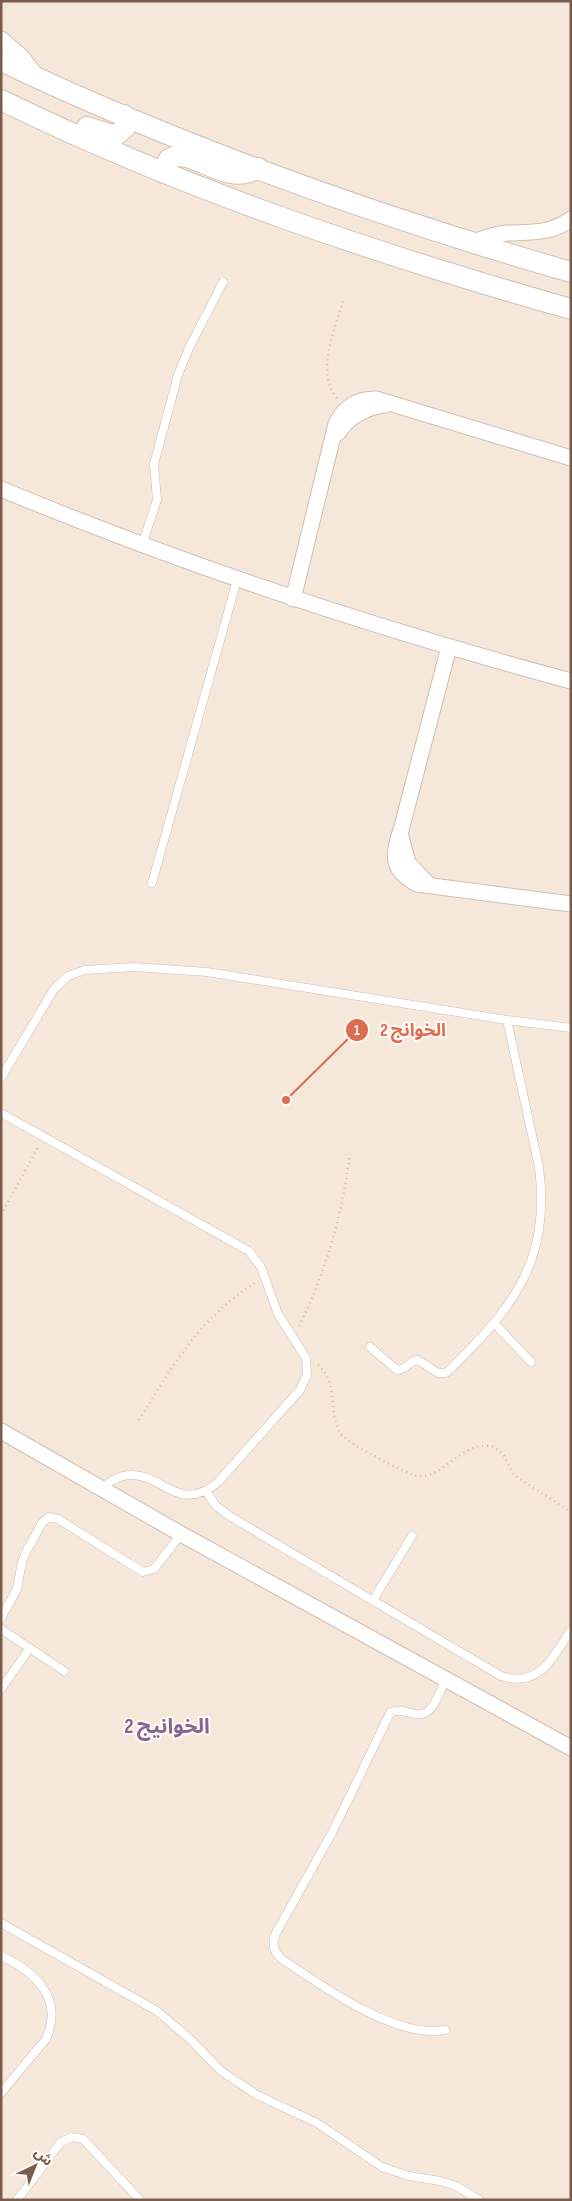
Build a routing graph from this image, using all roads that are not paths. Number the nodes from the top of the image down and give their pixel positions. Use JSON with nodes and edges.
{"nodes":[{"id":1,"x":1,"y":39,"type":"edge"},
{"id":2,"x":1,"y":61,"type":"edge"},
{"id":3,"x":38,"y":78,"type":"junction"},
{"id":4,"x":1,"y":100,"type":"edge"},
{"id":5,"x":124,"y":115,"type":"junction"},
{"id":6,"x":40,"y":119,"type":"junction"},
{"id":7,"x":258,"y":168,"type":"junction"},
{"id":8,"x":164,"y":173,"type":"junction"},
{"id":9,"x":571,"y":219,"type":"edge"},
{"id":10,"x":470,"y":243,"type":"junction"},
{"id":11,"x":571,"y":272,"type":"edge"},
{"id":12,"x":223,"y":282,"type":"dead end"},
{"id":13,"x":571,"y":309,"type":"edge"},
{"id":14,"x":393,"y":405,"type":"junction"},
{"id":15,"x":333,"y":441,"type":"junction"},
{"id":16,"x":571,"y":458,"type":"edge"},
{"id":17,"x":1,"y":489,"type":"edge"},
{"id":18,"x":142,"y":545,"type":"junction"},
{"id":19,"x":237,"y":580,"type":"junction"},
{"id":20,"x":293,"y":599,"type":"junction"},
{"id":21,"x":449,"y":647,"type":"junction"},
{"id":22,"x":571,"y":681,"type":"edge"},
{"id":23,"x":152,"y":883,"type":"dead end"},
{"id":24,"x":571,"y":904,"type":"edge"},
{"id":25,"x":507,"y":1020,"type":"junction"},
{"id":26,"x":571,"y":1028,"type":"edge"},
{"id":27,"x":1,"y":1078,"type":"edge"},
{"id":28,"x":1,"y":1113,"type":"edge"},
{"id":29,"x":494,"y":1323,"type":"junction"},
{"id":30,"x":370,"y":1347,"type":"dead end"},
{"id":31,"x":531,"y":1362,"type":"dead end"},
{"id":32,"x":1,"y":1431,"type":"edge"},
{"id":33,"x":101,"y":1488,"type":"junction"},
{"id":34,"x":206,"y":1491,"type":"junction"},
{"id":35,"x":181,"y":1534,"type":"junction"},
{"id":36,"x":412,"y":1536,"type":"dead end"},
{"id":37,"x":373,"y":1600,"type":"junction"},
{"id":38,"x":1,"y":1618,"type":"edge"},
{"id":39,"x":1,"y":1629,"type":"edge"},
{"id":40,"x":571,"y":1630,"type":"edge"},
{"id":41,"x":30,"y":1648,"type":"junction"},
{"id":42,"x":64,"y":1671,"type":"dead end"},
{"id":43,"x":446,"y":1678,"type":"junction"},
{"id":44,"x":1,"y":1689,"type":"edge"},
{"id":45,"x":571,"y":1748,"type":"edge"},
{"id":46,"x":1,"y":1923,"type":"edge"},
{"id":47,"x":1,"y":1956,"type":"edge"},
{"id":48,"x":445,"y":2030,"type":"dead end"},
{"id":49,"x":1,"y":2092,"type":"edge"},
{"id":50,"x":17,"y":2200,"type":"edge"},
{"id":51,"x":140,"y":2200,"type":"edge"},
{"id":52,"x":479,"y":2200,"type":"edge"}],
"edges":[{"from":1,"to":3,"type":"street"},
{"from":2,"to":3,"type":"street"},
{"from":3,"to":5,"type":"street"},
{"from":4,"to":6,"type":"street"},
{"from":5,"to":6,"type":"street"},
{"from":5,"to":7,"type":"street"},
{"from":6,"to":8,"type":"street"},
{"from":7,"to":8,"type":"street"},
{"from":7,"to":10,"type":"street"},
{"from":8,"to":13,"type":"street"},
{"from":9,"to":10,"type":"street"},
{"from":10,"to":11,"type":"street"},
{"from":12,"to":18,"type":"lane"},
{"from":14,"to":15,"type":"street"},
{"from":14,"to":15,"type":"street"},
{"from":14,"to":16,"type":"street"},
{"from":15,"to":20,"type":"street"},
{"from":17,"to":18,"type":"street"},
{"from":18,"to":19,"type":"street"},
{"from":19,"to":20,"type":"street"},
{"from":19,"to":23,"type":"lane"},
{"from":20,"to":21,"type":"street"},
{"from":21,"to":22,"type":"street"},
{"from":21,"to":24,"type":"street"},
{"from":25,"to":26,"type":"lane"},
{"from":25,"to":27,"type":"lane"},
{"from":25,"to":29,"type":"lane"},
{"from":28,"to":34,"type":"lane"},
{"from":29,"to":30,"type":"lane"},
{"from":29,"to":31,"type":"lane"},
{"from":32,"to":33,"type":"street"},
{"from":33,"to":34,"type":"lane"},
{"from":33,"to":35,"type":"street"},
{"from":34,"to":37,"type":"lane"},
{"from":35,"to":38,"type":"lane"},
{"from":35,"to":43,"type":"street"},
{"from":36,"to":37,"type":"lane"},
{"from":37,"to":40,"type":"lane"},
{"from":39,"to":41,"type":"lane"},
{"from":41,"to":42,"type":"lane"},
{"from":41,"to":44,"type":"lane"},
{"from":43,"to":45,"type":"street"},
{"from":43,"to":48,"type":"lane"},
{"from":46,"to":52,"type":"lane"},
{"from":47,"to":49,"type":"lane"},
{"from":50,"to":51,"type":"lane"}]}
